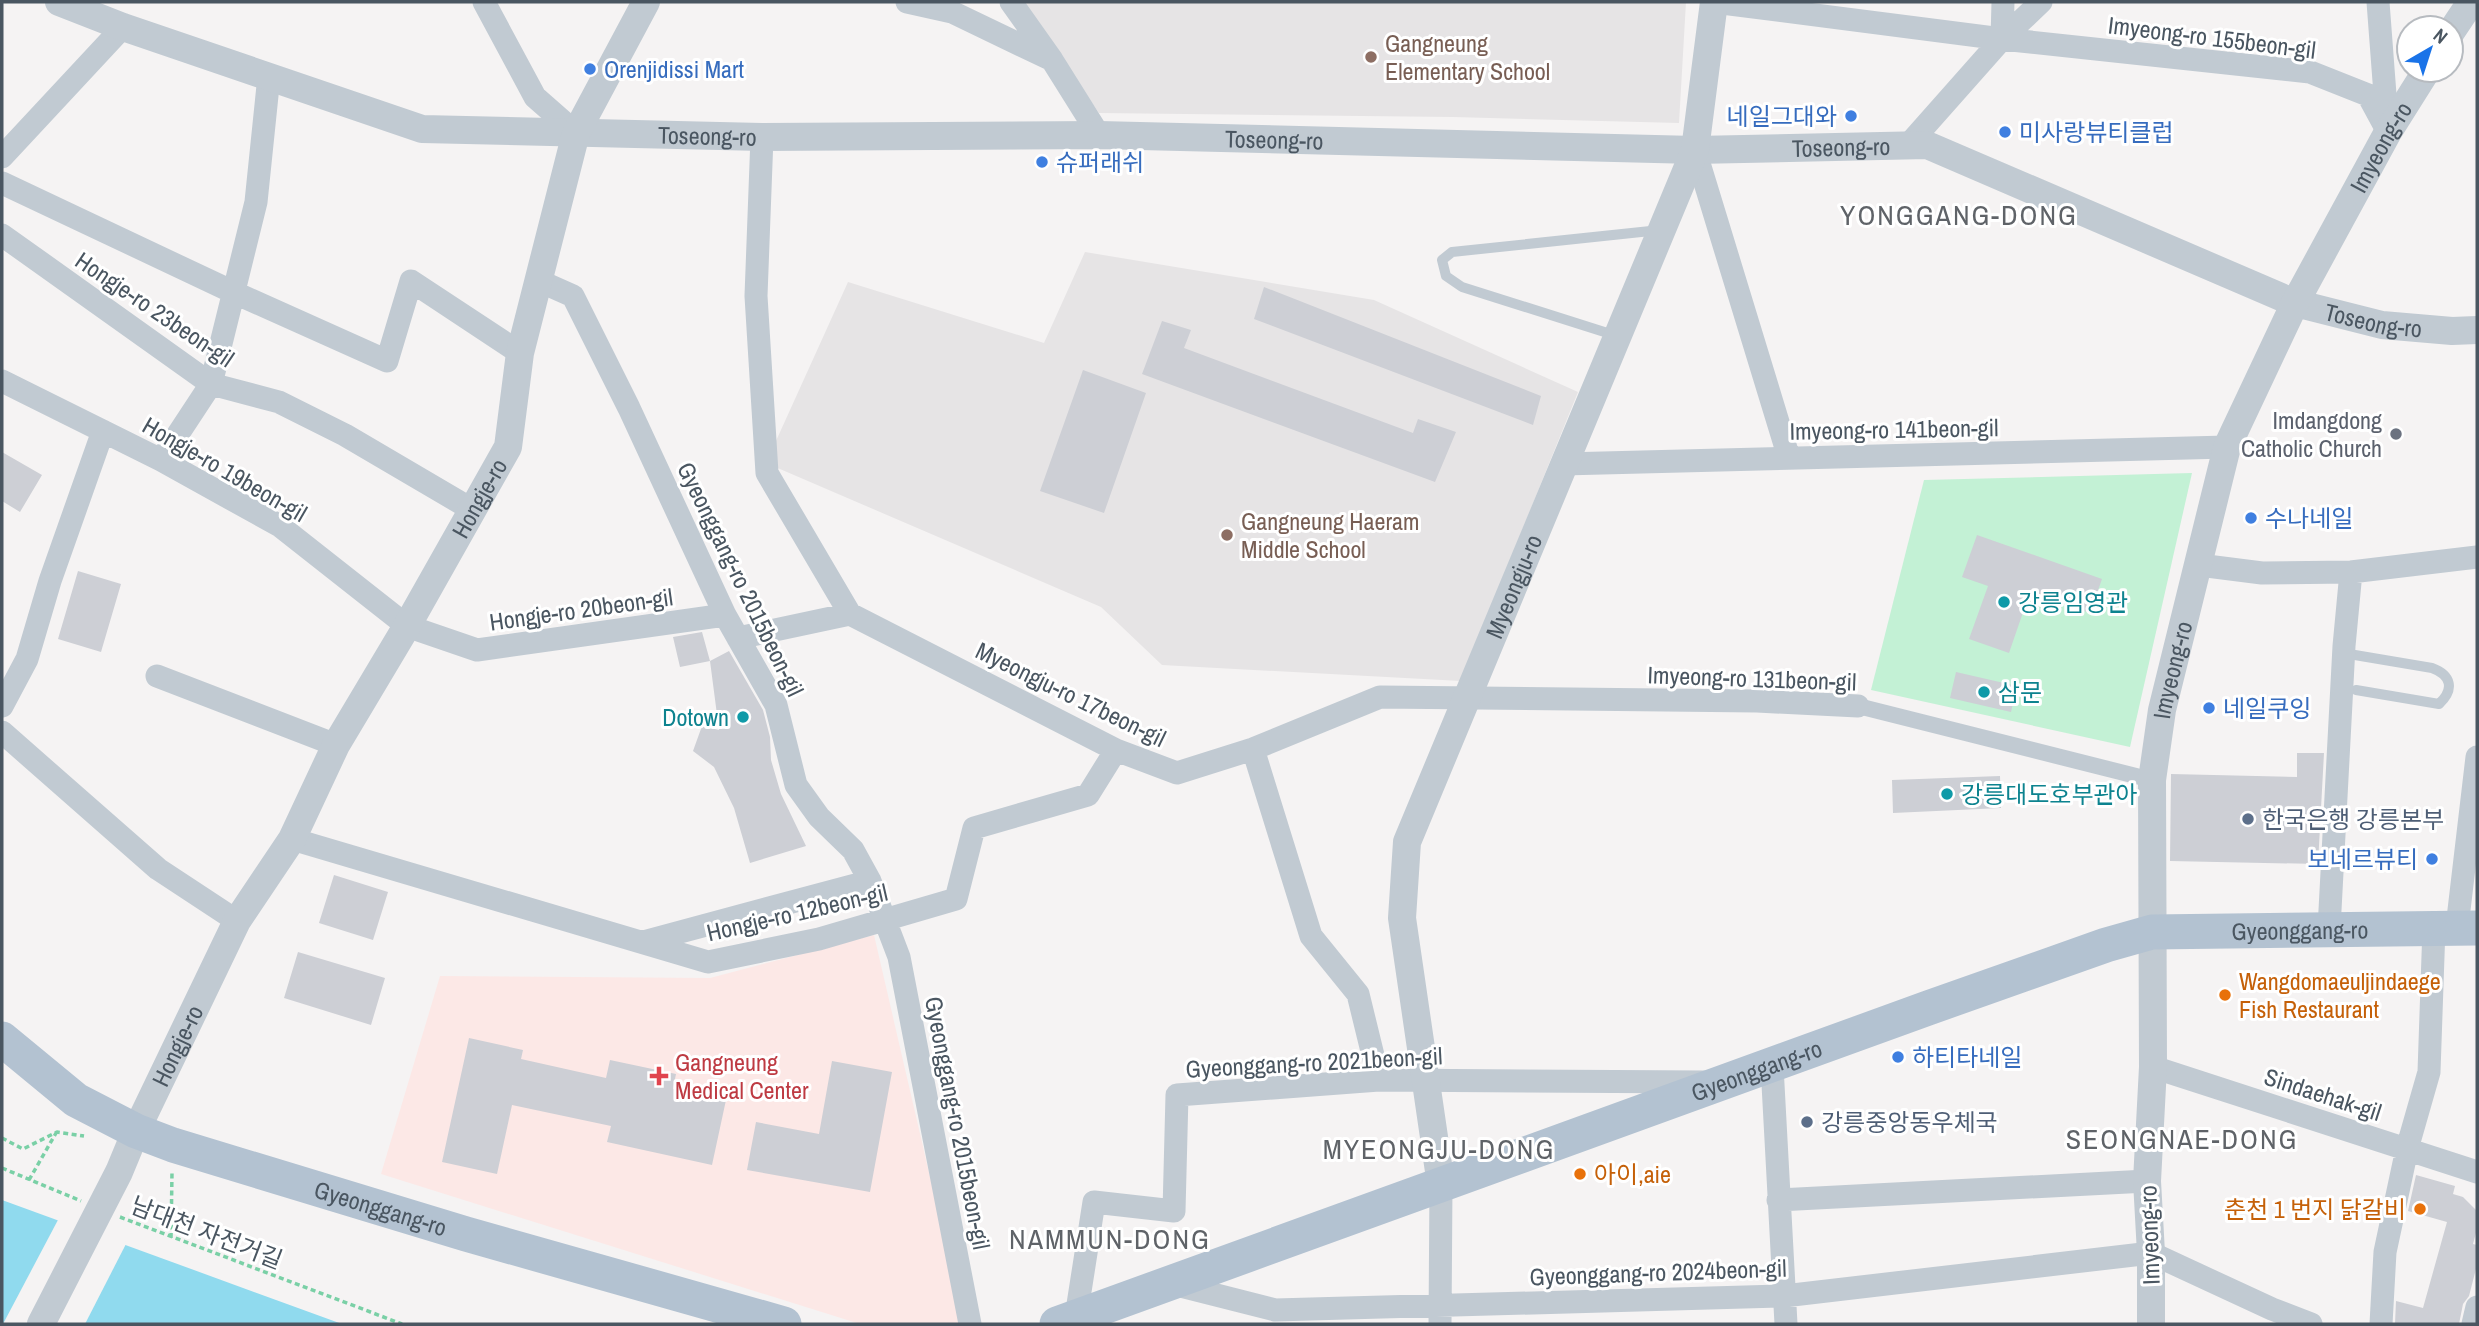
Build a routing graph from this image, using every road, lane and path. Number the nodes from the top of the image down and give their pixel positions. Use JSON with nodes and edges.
{"nodes":[{"id":1,"x":59,"y":2,"type":"edge"},
{"id":2,"x":484,"y":2,"type":"edge"},
{"id":3,"x":646,"y":2,"type":"edge"},
{"id":4,"x":907,"y":2,"type":"edge"},
{"id":5,"x":1011,"y":2,"type":"edge"},
{"id":6,"x":1714,"y":2,"type":"edge"},
{"id":7,"x":2003,"y":2,"type":"edge"},
{"id":8,"x":2041,"y":2,"type":"edge"},
{"id":9,"x":2378,"y":2,"type":"edge"},
{"id":10,"x":123,"y":27,"type":"junction"},
{"id":11,"x":2002,"y":39,"type":"junction"},
{"id":12,"x":1052,"y":60,"type":"junction"},
{"id":13,"x":269,"y":76,"type":"junction"},
{"id":14,"x":2418,"y":84,"type":"edge"},
{"id":15,"x":2388,"y":132,"type":"junction"},
{"id":16,"x":576,"y":133,"type":"junction"},
{"id":17,"x":1099,"y":135,"type":"junction"},
{"id":18,"x":762,"y":137,"type":"junction"},
{"id":19,"x":1909,"y":144,"type":"junction"},
{"id":20,"x":1695,"y":150,"type":"junction"},
{"id":21,"x":2,"y":157,"type":"edge"},
{"id":22,"x":2,"y":183,"type":"edge"},
{"id":23,"x":1662,"y":230,"type":"junction"},
{"id":24,"x":2,"y":235,"type":"edge"},
{"id":25,"x":537,"y":280,"type":"junction"},
{"id":26,"x":233,"y":292,"type":"junction"},
{"id":27,"x":2295,"y":303,"type":"junction"},
{"id":28,"x":2477,"y":330,"type":"edge"},
{"id":29,"x":1617,"y":336,"type":"junction"},
{"id":30,"x":520,"y":353,"type":"junction"},
{"id":31,"x":2,"y":381,"type":"edge"},
{"id":32,"x":211,"y":384,"type":"junction"},
{"id":33,"x":103,"y":431,"type":"junction"},
{"id":34,"x":2227,"y":447,"type":"junction"},
{"id":35,"x":1789,"y":458,"type":"junction"},
{"id":36,"x":161,"y":460,"type":"junction"},
{"id":37,"x":1563,"y":464,"type":"junction"},
{"id":38,"x":471,"y":509,"type":"junction"},
{"id":39,"x":2477,"y":557,"type":"edge"},
{"id":40,"x":2199,"y":565,"type":"junction"},
{"id":41,"x":2351,"y":572,"type":"junction"},
{"id":42,"x":850,"y":614,"type":"junction"},
{"id":43,"x":725,"y":615,"type":"junction"},
{"id":44,"x":407,"y":626,"type":"junction"},
{"id":45,"x":738,"y":638,"type":"junction"},
{"id":46,"x":2343,"y":653,"type":"junction"},
{"id":47,"x":157,"y":676,"type":"dead end"},
{"id":48,"x":2356,"y":690,"type":"dead end"},
{"id":49,"x":1466,"y":698,"type":"junction"},
{"id":50,"x":2,"y":706,"type":"edge"},
{"id":51,"x":1858,"y":706,"type":"joint"},
{"id":52,"x":2,"y":732,"type":"edge"},
{"id":53,"x":336,"y":745,"type":"junction"},
{"id":54,"x":1252,"y":748,"type":"junction"},
{"id":55,"x":1116,"y":750,"type":"junction"},
{"id":56,"x":2477,"y":757,"type":"edge"},
{"id":57,"x":2152,"y":780,"type":"junction"},
{"id":58,"x":292,"y":839,"type":"junction"},
{"id":59,"x":870,"y":881,"type":"junction"},
{"id":60,"x":887,"y":920,"type":"junction"},
{"id":61,"x":237,"y":921,"type":"junction"},
{"id":62,"x":2456,"y":927,"type":"edge"},
{"id":63,"x":2329,"y":929,"type":"junction"},
{"id":64,"x":2152,"y":932,"type":"junction"},
{"id":65,"x":643,"y":943,"type":"junction"},
{"id":66,"x":2,"y":1039,"type":"edge"},
{"id":67,"x":1772,"y":1066,"type":"junction"},
{"id":68,"x":2153,"y":1067,"type":"junction"},
{"id":69,"x":1379,"y":1080,"type":"junction"},
{"id":70,"x":1426,"y":1080,"type":"junction"},
{"id":71,"x":1724,"y":1082,"type":"junction"},
{"id":72,"x":57,"y":1132,"type":"junction"},
{"id":73,"x":2,"y":1138,"type":"edge"},
{"id":74,"x":133,"y":1138,"type":"junction"},
{"id":75,"x":173,"y":1145,"type":"junction"},
{"id":76,"x":2407,"y":1149,"type":"junction"},
{"id":77,"x":2,"y":1168,"type":"edge"},
{"id":78,"x":2477,"y":1172,"type":"edge"},
{"id":79,"x":29,"y":1180,"type":"junction"},
{"id":80,"x":2147,"y":1181,"type":"junction"},
{"id":81,"x":1441,"y":1185,"type":"junction"},
{"id":82,"x":1778,"y":1200,"type":"junction"},
{"id":83,"x":81,"y":1201,"type":"dead end"},
{"id":84,"x":119,"y":1217,"type":"dead end"},
{"id":85,"x":171,"y":1238,"type":"junction"},
{"id":86,"x":2151,"y":1253,"type":"junction"},
{"id":87,"x":1169,"y":1283,"type":"junction"},
{"id":88,"x":1784,"y":1296,"type":"junction"},
{"id":89,"x":2477,"y":1307,"type":"edge"},
{"id":90,"x":1440,"y":1315,"type":"edge"},
{"id":91,"x":1067,"y":1320,"type":"edge"},
{"id":92,"x":41,"y":1324,"type":"edge"},
{"id":93,"x":402,"y":1324,"type":"edge"},
{"id":94,"x":784,"y":1324,"type":"edge"},
{"id":95,"x":970,"y":1324,"type":"edge"},
{"id":96,"x":1786,"y":1324,"type":"edge"},
{"id":97,"x":2151,"y":1324,"type":"edge"},
{"id":98,"x":2311,"y":1324,"type":"edge"},
{"id":99,"x":2381,"y":1324,"type":"edge"},
{"id":100,"x":2473,"y":1324,"type":"edge"}],
"edges":[{"from":1,"to":10,"type":"street","name":"Toseong-ro"},
{"from":2,"to":16,"type":"street"},
{"from":3,"to":16,"type":"street","name":"Hongje-ro"},
{"from":4,"to":12,"type":"street"},
{"from":5,"to":12,"type":"street"},
{"from":6,"to":11,"type":"street","name":"Imyeong-ro 155beon-gil"},
{"from":6,"to":20,"type":"street","name":"Myeongju-ro"},
{"from":7,"to":11,"type":"street"},
{"from":8,"to":11,"type":"street"},
{"from":9,"to":15,"type":"street"},
{"from":10,"to":13,"type":"street","name":"Toseong-ro"},
{"from":10,"to":21,"type":"street"},
{"from":11,"to":15,"type":"street","name":"Imyeong-ro 155beon-gil"},
{"from":11,"to":19,"type":"street"},
{"from":12,"to":17,"type":"street"},
{"from":13,"to":16,"type":"street","name":"Toseong-ro"},
{"from":13,"to":26,"type":"street"},
{"from":14,"to":15,"type":"street","name":"Imyeong-ro"},
{"from":15,"to":27,"type":"street","name":"Imyeong-ro"},
{"from":16,"to":18,"type":"street","name":"Toseong-ro"},
{"from":16,"to":25,"type":"street","name":"Hongje-ro"},
{"from":17,"to":18,"type":"street","name":"Toseong-ro"},
{"from":17,"to":20,"type":"street","name":"Toseong-ro"},
{"from":18,"to":42,"type":"street"},
{"from":19,"to":20,"type":"street","name":"Toseong-ro"},
{"from":19,"to":27,"type":"street","name":"Toseong-ro"},
{"from":20,"to":23,"type":"street","name":"Myeongju-ro"},
{"from":20,"to":35,"type":"street"},
{"from":22,"to":26,"type":"street"},
{"from":23,"to":29,"type":"street","name":"Myeongju-ro"},
{"from":23,"to":29,"type":"lane"},
{"from":24,"to":32,"type":"street","name":"Hongje-ro 23beon-gil"},
{"from":25,"to":30,"type":"street","name":"Hongje-ro"},
{"from":25,"to":43,"type":"street","name":"Gyeonggang-ro 2015beon-gil"},
{"from":26,"to":30,"type":"street"},
{"from":26,"to":32,"type":"street"},
{"from":27,"to":28,"type":"street","name":"Toseong-ro"},
{"from":27,"to":34,"type":"street","name":"Imyeong-ro"},
{"from":29,"to":37,"type":"street","name":"Myeongju-ro"},
{"from":30,"to":38,"type":"street","name":"Hongje-ro"},
{"from":31,"to":33,"type":"street","name":"Hongje-ro 19beon-gil"},
{"from":32,"to":36,"type":"street"},
{"from":32,"to":38,"type":"street","name":"Hongje-ro 23beon-gil"},
{"from":33,"to":36,"type":"street","name":"Hongje-ro 19beon-gil"},
{"from":33,"to":50,"type":"street"},
{"from":34,"to":35,"type":"street","name":"Imyeong-ro 141beon-gil"},
{"from":34,"to":40,"type":"street","name":"Imyeong-ro"},
{"from":35,"to":37,"type":"street","name":"Imyeong-ro 141beon-gil"},
{"from":36,"to":44,"type":"street","name":"Hongje-ro 19beon-gil"},
{"from":37,"to":49,"type":"street","name":"Myeongju-ro"},
{"from":38,"to":44,"type":"street","name":"Hongje-ro"},
{"from":39,"to":41,"type":"street"},
{"from":40,"to":41,"type":"street"},
{"from":40,"to":57,"type":"street","name":"Imyeong-ro"},
{"from":41,"to":46,"type":"street"},
{"from":42,"to":45,"type":"street"},
{"from":42,"to":55,"type":"street","name":"Myeongju-ro 17beon-gil"},
{"from":43,"to":44,"type":"street","name":"Hongje-ro 20beon-gil"},
{"from":43,"to":45,"type":"street","name":"Gyeonggang-ro 2015beon-gil"},
{"from":44,"to":53,"type":"street","name":"Hongje-ro"},
{"from":45,"to":59,"type":"street","name":"Gyeonggang-ro 2015beon-gil"},
{"from":46,"to":48,"type":"lane"},
{"from":46,"to":63,"type":"street"},
{"from":47,"to":53,"type":"street"},
{"from":49,"to":51,"type":"street","name":"Imyeong-ro 131beon-gil"},
{"from":49,"to":54,"type":"street","name":"Myeongju-ro 17beon-gil"},
{"from":49,"to":70,"type":"street","name":"Myeongju-ro"},
{"from":51,"to":57,"type":"street","name":"Imyeong-ro 131beon-gil"},
{"from":52,"to":61,"type":"street"},
{"from":53,"to":58,"type":"street","name":"Hongje-ro"},
{"from":54,"to":55,"type":"street","name":"Myeongju-ro 17beon-gil"},
{"from":54,"to":69,"type":"street"},
{"from":55,"to":60,"type":"street","name":"Hongje-ro 12beon-gil"},
{"from":56,"to":62,"type":"street"},
{"from":57,"to":64,"type":"street","name":"Imyeong-ro"},
{"from":58,"to":61,"type":"street","name":"Hongje-ro"},
{"from":58,"to":65,"type":"street","name":"Hongje-ro 12beon-gil"},
{"from":59,"to":60,"type":"street","name":"Gyeonggang-ro 2015beon-gil"},
{"from":59,"to":65,"type":"street"},
{"from":60,"to":65,"type":"street","name":"Hongje-ro 12beon-gil"},
{"from":60,"to":95,"type":"street","name":"Gyeonggang-ro 2015beon-gil"},
{"from":61,"to":74,"type":"street","name":"Hongje-ro"},
{"from":62,"to":63,"type":"main road","name":"Gyeonggang-ro"},
{"from":62,"to":76,"type":"street"},
{"from":63,"to":64,"type":"main road","name":"Gyeonggang-ro"},
{"from":64,"to":67,"type":"main road","name":"Gyeonggang-ro"},
{"from":64,"to":68,"type":"street","name":"Imyeong-ro"},
{"from":66,"to":74,"type":"main road","name":"Gyeonggang-ro"},
{"from":67,"to":71,"type":"main road","name":"Gyeonggang-ro"},
{"from":67,"to":82,"type":"street"},
{"from":68,"to":76,"type":"street","name":"Sindaehak-gil"},
{"from":68,"to":80,"type":"street","name":"Imyeong-ro"},
{"from":69,"to":70,"type":"street","name":"Gyeonggang-ro 2021beon-gil"},
{"from":69,"to":91,"type":"street","name":"Gyeonggang-ro 2021beon-gil"},
{"from":70,"to":71,"type":"street","name":"Gyeonggang-ro 2021beon-gil"},
{"from":70,"to":81,"type":"street","name":"Myeongju-ro"},
{"from":71,"to":81,"type":"main road","name":"Gyeonggang-ro"},
{"from":72,"to":73,"type":"path"},
{"from":72,"to":74,"type":"path"},
{"from":72,"to":79,"type":"path"},
{"from":74,"to":75,"type":"main road","name":"Gyeonggang-ro"},
{"from":74,"to":92,"type":"street","name":"Hongje-ro"},
{"from":75,"to":85,"type":"path"},
{"from":75,"to":94,"type":"main road","name":"Gyeonggang-ro"},
{"from":76,"to":78,"type":"street","name":"Sindaehak-gil"},
{"from":76,"to":99,"type":"street"},
{"from":77,"to":79,"type":"path"},
{"from":79,"to":83,"type":"path"},
{"from":80,"to":82,"type":"street"},
{"from":80,"to":86,"type":"street","name":"Imyeong-ro"},
{"from":81,"to":87,"type":"main road","name":"Gyeonggang-ro"},
{"from":81,"to":90,"type":"street"},
{"from":82,"to":88,"type":"street"},
{"from":84,"to":85,"type":"path","name":"남대천 자전거길"},
{"from":85,"to":93,"type":"path","name":"남대천 자전거길"},
{"from":86,"to":88,"type":"street","name":"Gyeonggang-ro 2024beon-gil"},
{"from":86,"to":97,"type":"street","name":"Imyeong-ro"},
{"from":86,"to":98,"type":"street"},
{"from":87,"to":90,"type":"street","name":"Gyeonggang-ro 2024beon-gil"},
{"from":87,"to":91,"type":"main road","name":"Gyeonggang-ro"},
{"from":88,"to":90,"type":"street","name":"Gyeonggang-ro 2024beon-gil"},
{"from":88,"to":96,"type":"street"},
{"from":89,"to":100,"type":"street"}]}
